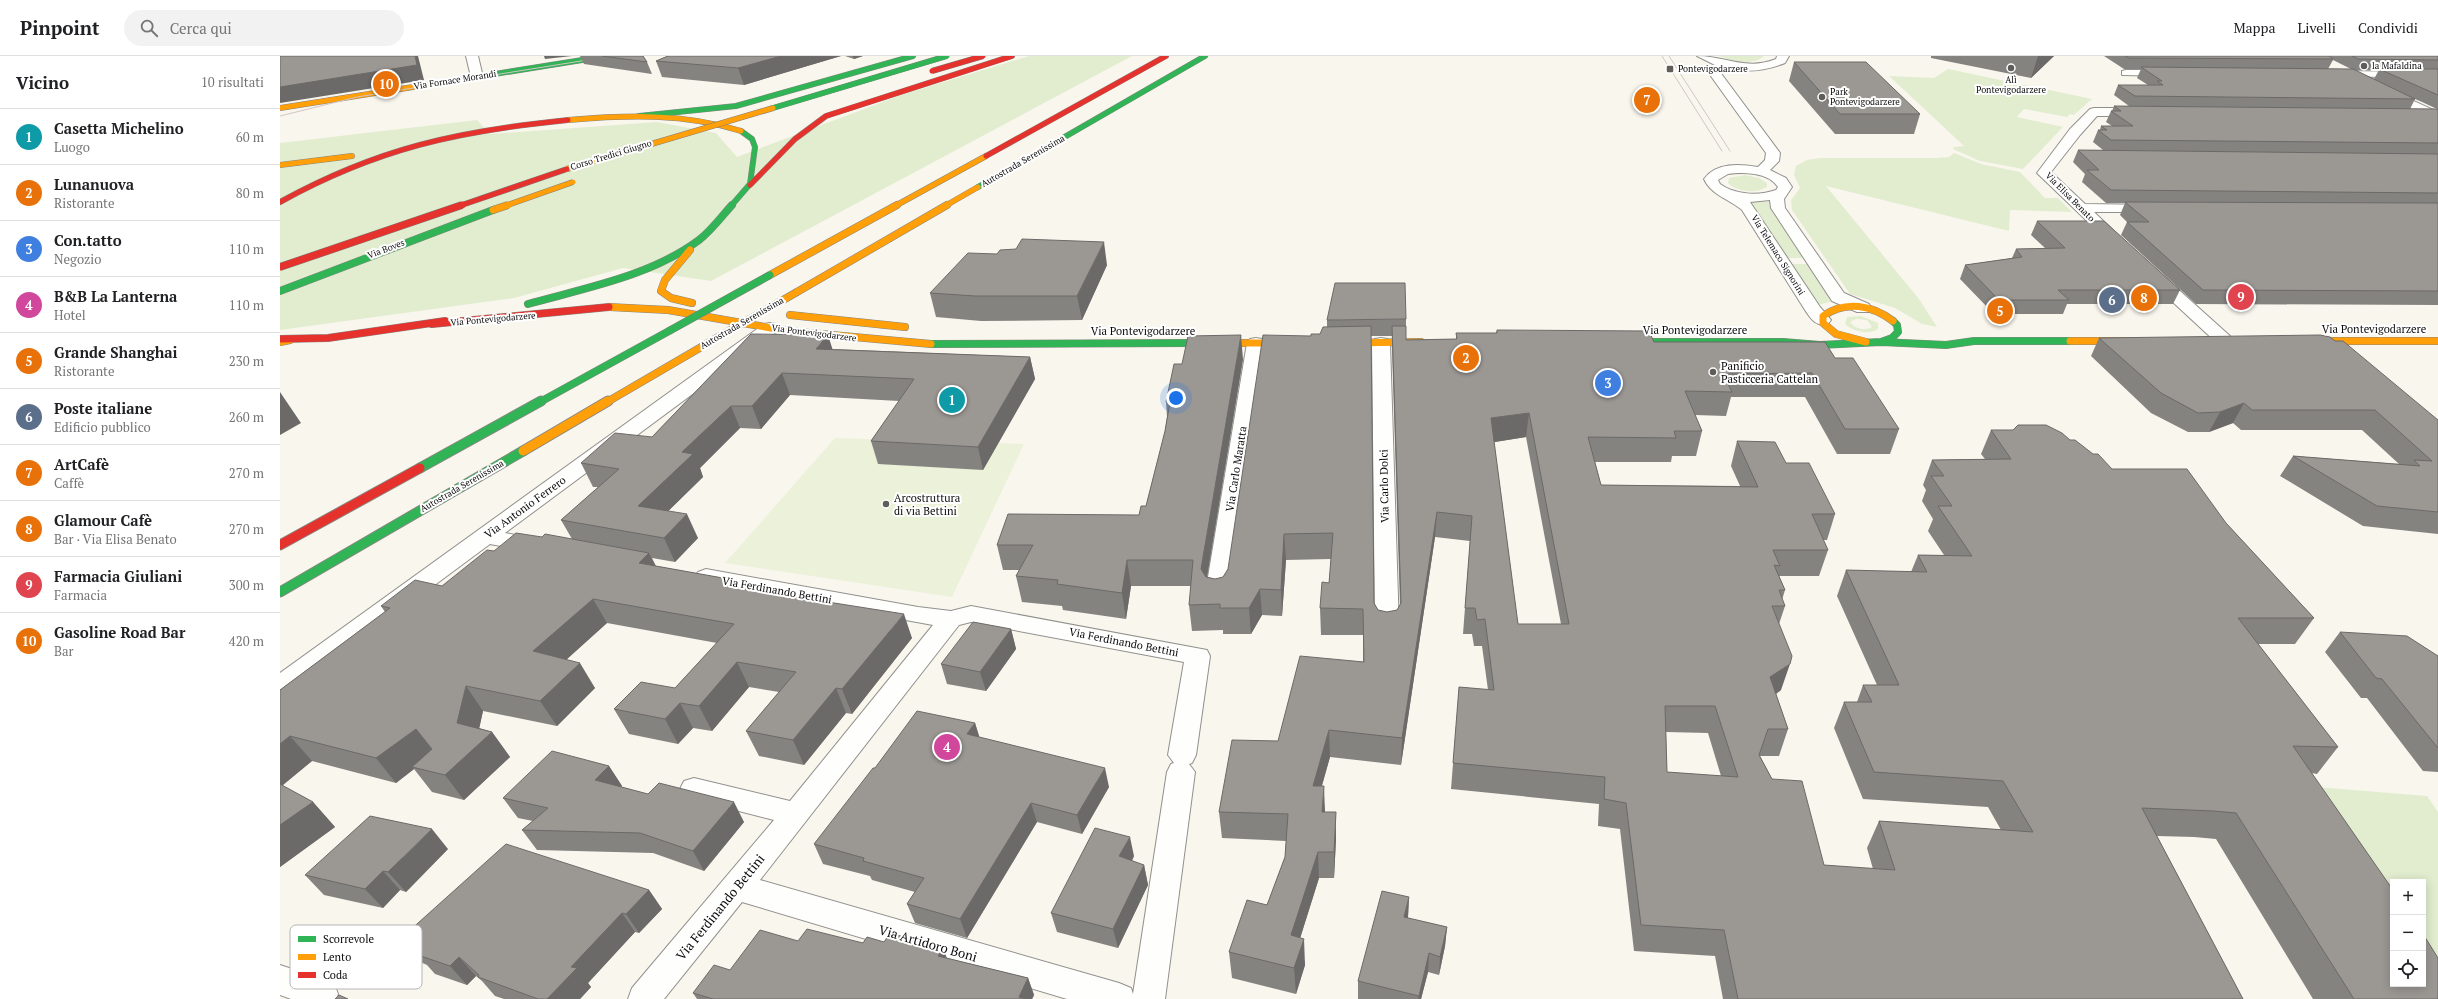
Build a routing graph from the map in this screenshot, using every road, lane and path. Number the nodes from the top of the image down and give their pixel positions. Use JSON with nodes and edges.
{"nodes":[{"id":1,"x":472,"y":56,"type":"edge"},
{"id":2,"x":607,"y":56,"type":"edge"},
{"id":3,"x":947,"y":56,"type":"edge"},
{"id":4,"x":983,"y":56,"type":"edge"},
{"id":5,"x":1012,"y":56,"type":"edge"},
{"id":6,"x":1166,"y":56,"type":"edge"},
{"id":7,"x":1205,"y":56,"type":"edge"},
{"id":8,"x":1702,"y":56,"type":"edge"},
{"id":9,"x":1783,"y":56,"type":"edge"},
{"id":10,"x":910,"y":57,"type":"edge"},
{"id":11,"x":1723,"y":64,"type":"junction"},
{"id":12,"x":2328,"y":70,"type":"edge"},
{"id":13,"x":2126,"y":73,"type":"dead end"},
{"id":14,"x":2180,"y":73,"type":"edge"},
{"id":15,"x":2349,"y":74,"type":"junction"},
{"id":16,"x":920,"y":75,"type":"dead end"},
{"id":17,"x":2438,"y":75,"type":"edge"},
{"id":18,"x":477,"y":77,"type":"junction"},
{"id":19,"x":280,"y":108,"type":"edge"},
{"id":20,"x":2157,"y":112,"type":"edge"},
{"id":21,"x":2400,"y":114,"type":"edge"},
{"id":22,"x":639,"y":116,"type":"junction"},
{"id":23,"x":2436,"y":116,"type":"edge"},
{"id":24,"x":749,"y":126,"type":"dead end"},
{"id":25,"x":718,"y":135,"type":"dead end"},
{"id":26,"x":416,"y":143,"type":"junction"},
{"id":27,"x":2057,"y":155,"type":"junction"},
{"id":28,"x":2075,"y":158,"type":"dead end"},
{"id":29,"x":280,"y":165,"type":"edge"},
{"id":30,"x":1761,"y":172,"type":"junction"},
{"id":31,"x":584,"y":178,"type":"dead end"},
{"id":32,"x":750,"y":185,"type":"junction"},
{"id":33,"x":1781,"y":193,"type":"junction"},
{"id":34,"x":1730,"y":194,"type":"junction"},
{"id":35,"x":280,"y":202,"type":"edge"},
{"id":36,"x":2080,"y":208,"type":"junction"},
{"id":37,"x":2164,"y":208,"type":"edge"},
{"id":38,"x":493,"y":210,"type":"joint"},
{"id":39,"x":699,"y":240,"type":"junction"},
{"id":40,"x":2126,"y":251,"type":"edge"},
{"id":41,"x":280,"y":267,"type":"edge"},
{"id":42,"x":2143,"y":267,"type":"edge"},
{"id":43,"x":280,"y":291,"type":"edge"},
{"id":44,"x":730,"y":308,"type":"dead end"},
{"id":45,"x":1863,"y":308,"type":"junction"},
{"id":46,"x":745,"y":310,"type":"dead end"},
{"id":47,"x":776,"y":318,"type":"junction"},
{"id":48,"x":1894,"y":322,"type":"junction"},
{"id":49,"x":432,"y":324,"type":"junction"},
{"id":50,"x":1819,"y":327,"type":"junction"},
{"id":51,"x":1906,"y":327,"type":"dead end"},
{"id":52,"x":913,"y":328,"type":"dead end"},
{"id":53,"x":993,"y":334,"type":"dead end"},
{"id":54,"x":1931,"y":334,"type":"dead end"},
{"id":55,"x":2221,"y":340,"type":"edge"},
{"id":56,"x":280,"y":341,"type":"edge"},
{"id":57,"x":1974,"y":341,"type":"junction"},
{"id":58,"x":2135,"y":341,"type":"edge"},
{"id":59,"x":2300,"y":341,"type":"edge"},
{"id":60,"x":2340,"y":341,"type":"junction"},
{"id":61,"x":2438,"y":341,"type":"edge"},
{"id":62,"x":1079,"y":342,"type":"junction"},
{"id":63,"x":1428,"y":342,"type":"edge"},
{"id":64,"x":1615,"y":342,"type":"edge"},
{"id":65,"x":1783,"y":342,"type":"junction"},
{"id":66,"x":1866,"y":342,"type":"junction"},
{"id":67,"x":1881,"y":342,"type":"junction"},
{"id":68,"x":1256,"y":343,"type":"junction"},
{"id":69,"x":1302,"y":343,"type":"edge"},
{"id":70,"x":1334,"y":343,"type":"edge"},
{"id":71,"x":1381,"y":343,"type":"junction"},
{"id":72,"x":2362,"y":358,"type":"edge"},
{"id":73,"x":485,"y":536,"type":"junction"},
{"id":74,"x":280,"y":545,"type":"edge"},
{"id":75,"x":561,"y":550,"type":"edge"},
{"id":76,"x":685,"y":573,"type":"edge"},
{"id":77,"x":280,"y":592,"type":"edge"},
{"id":78,"x":1217,"y":595,"type":"edge"},
{"id":79,"x":951,"y":619,"type":"junction"},
{"id":80,"x":1387,"y":629,"type":"edge"},
{"id":81,"x":280,"y":686,"type":"edge"},
{"id":82,"x":694,"y":789,"type":"dead end"},
{"id":83,"x":796,"y":814,"type":"junction"},
{"id":84,"x":737,"y":887,"type":"junction"},
{"id":85,"x":280,"y":980,"type":"edge"},
{"id":86,"x":290,"y":983,"type":"edge"},
{"id":87,"x":307,"y":989,"type":"edge"},
{"id":88,"x":316,"y":999,"type":"edge"},
{"id":89,"x":644,"y":999,"type":"edge"},
{"id":90,"x":1119,"y":999,"type":"edge"},
{"id":91,"x":1149,"y":999,"type":"edge"}],
"edges":[{"from":1,"to":18,"type":"street"},
{"from":2,"to":18,"type":"main road","name":"Via Fornace Morandi"},
{"from":3,"to":41,"type":"main road","name":"Corso Tredici Giugno","bridge":true},
{"from":4,"to":16,"type":"main road","bridge":true},
{"from":5,"to":32,"type":"main road"},
{"from":6,"to":74,"type":"main road","name":"Autostrada Serenissima","bridge":true},
{"from":7,"to":77,"type":"main road","name":"Autostrada Serenissima","bridge":true},
{"from":8,"to":11,"type":"street"},
{"from":9,"to":11,"type":"street"},
{"from":10,"to":22,"type":"main road"},
{"from":11,"to":30,"type":"street"},
{"from":12,"to":15,"type":"street"},
{"from":13,"to":14,"type":"street"},
{"from":15,"to":17,"type":"street"},
{"from":15,"to":23,"type":"street"},
{"from":18,"to":19,"type":"main road","name":"Via Fornace Morandi"},
{"from":20,"to":27,"type":"street","name":"Via Elisa Benato"},
{"from":21,"to":23,"type":"street"},
{"from":22,"to":26,"type":"main road"},
{"from":22,"to":32,"type":"main road"},
{"from":24,"to":25,"type":"main road"},
{"from":26,"to":29,"type":"main road"},
{"from":26,"to":35,"type":"main road"},
{"from":27,"to":28,"type":"street"},
{"from":27,"to":36,"type":"street","name":"Via Elisa Benato"},
{"from":30,"to":33,"type":"street","name":"Via Telemaco Signorini"},
{"from":30,"to":34,"type":"street","name":"Via Telemaco Signorini"},
{"from":31,"to":38,"type":"main road","name":"Corso Tredici Giugno","bridge":true},
{"from":32,"to":39,"type":"main road"},
{"from":33,"to":34,"type":"street","name":"Via Telemaco Signorini"},
{"from":33,"to":45,"type":"street","name":"Via Telemaco Signorini"},
{"from":34,"to":50,"type":"street","name":"Via Telemaco Signorini"},
{"from":36,"to":37,"type":"street"},
{"from":36,"to":40,"type":"street","name":"Via Elisa Benato"},
{"from":38,"to":43,"type":"main road","name":"Via Boves"},
{"from":39,"to":44,"type":"main road"},
{"from":39,"to":49,"type":"main road"},
{"from":42,"to":55,"type":"street"},
{"from":45,"to":48,"type":"main road","name":"Via Pontevigodarzere"},
{"from":45,"to":50,"type":"main road","name":"Via Pontevigodarzere"},
{"from":46,"to":47,"type":"main road","name":"Via Pontevigodarzere"},
{"from":47,"to":49,"type":"main road","name":"Via Pontevigodarzere"},
{"from":47,"to":52,"type":"main road","name":"Via Pontevigodarzere"},
{"from":47,"to":62,"type":"main road","name":"Via Pontevigodarzere"},
{"from":47,"to":73,"type":"street","name":"Via Antonio Ferrero"},
{"from":48,"to":51,"type":"main road","name":"Via Pontevigodarzere"},
{"from":48,"to":67,"type":"main road"},
{"from":49,"to":56,"type":"main road"},
{"from":50,"to":65,"type":"main road","name":"Via Pontevigodarzere"},
{"from":50,"to":66,"type":"main road","name":"Via Pontevigodarzere"},
{"from":53,"to":62,"type":"main road","name":"Via Pontevigodarzere"},
{"from":54,"to":57,"type":"main road","name":"Via Pontevigodarzere"},
{"from":57,"to":58,"type":"main road","name":"Via Pontevigodarzere"},
{"from":57,"to":67,"type":"main road","name":"Via Pontevigodarzere"},
{"from":59,"to":60,"type":"main road","name":"Via Pontevigodarzere"},
{"from":60,"to":61,"type":"main road","name":"Via Pontevigodarzere"},
{"from":60,"to":72,"type":"street"},
{"from":62,"to":68,"type":"main road","name":"Via Pontevigodarzere"},
{"from":63,"to":71,"type":"main road"},
{"from":64,"to":65,"type":"main road","name":"Via Pontevigodarzere"},
{"from":65,"to":66,"type":"main road","name":"Via Pontevigodarzere"},
{"from":66,"to":67,"type":"main road","name":"Via Pontevigodarzere"},
{"from":68,"to":69,"type":"main road","name":"Via Pontevigodarzere"},
{"from":68,"to":78,"type":"street","name":"Via Carlo Maratta"},
{"from":70,"to":71,"type":"main road"},
{"from":71,"to":80,"type":"street","name":"Via Carlo Dolci"},
{"from":73,"to":75,"type":"street"},
{"from":73,"to":81,"type":"street","name":"Via Antonio Ferrero"},
{"from":76,"to":79,"type":"street","name":"Via Ferdinando Bettini"},
{"from":79,"to":83,"type":"street","name":"Via Ferdinando Bettini"},
{"from":79,"to":91,"type":"street","name":"Via Ferdinando Bettini"},
{"from":82,"to":83,"type":"street"},
{"from":83,"to":84,"type":"street","name":"Via Ferdinando Bettini"},
{"from":84,"to":89,"type":"street","name":"Via Ferdinando Bettini"},
{"from":84,"to":90,"type":"street","name":"Via Artidoro Boni"},
{"from":85,"to":86,"type":"street"},
{"from":87,"to":88,"type":"street"}]}
